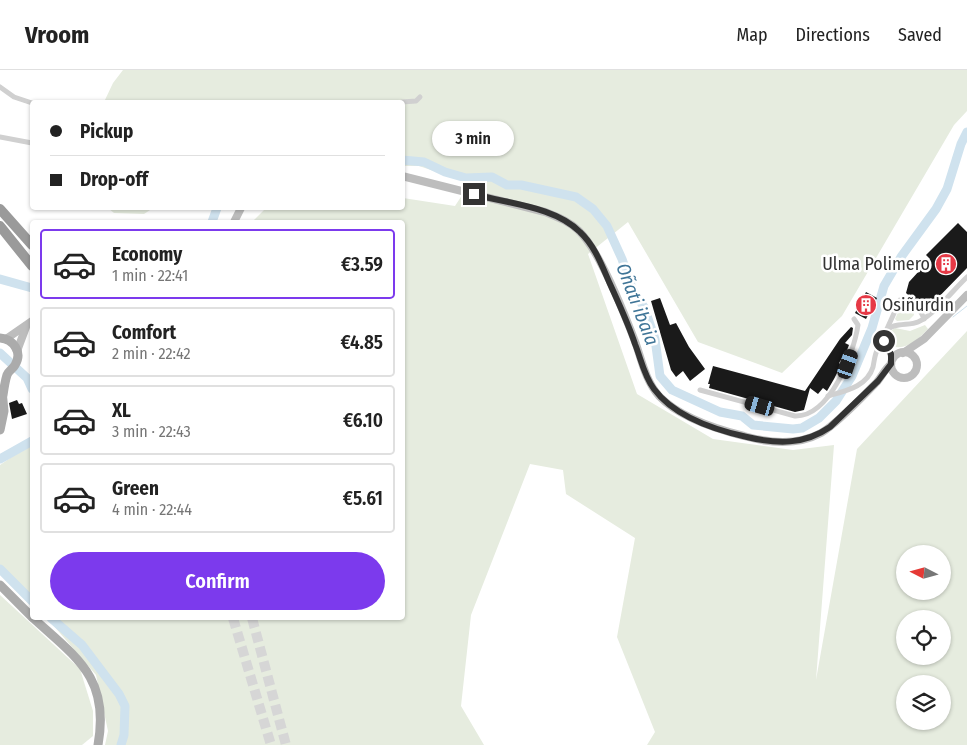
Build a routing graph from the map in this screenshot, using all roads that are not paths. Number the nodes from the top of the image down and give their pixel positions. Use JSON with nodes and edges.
{"nodes":[{"id":1,"x":0,"y":87,"type":"edge"},
{"id":2,"x":420,"y":97,"type":"dead end"},
{"id":3,"x":30,"y":102,"type":"edge"},
{"id":4,"x":405,"y":102,"type":"edge"},
{"id":5,"x":0,"y":136,"type":"edge"},
{"id":6,"x":30,"y":143,"type":"edge"},
{"id":7,"x":405,"y":177,"type":"edge"},
{"id":8,"x":0,"y":209,"type":"edge"},
{"id":9,"x":0,"y":226,"type":"edge"},
{"id":10,"x":30,"y":244,"type":"edge"},
{"id":11,"x":30,"y":263,"type":"edge"},
{"id":12,"x":967,"y":277,"type":"edge"},
{"id":13,"x":967,"y":295,"type":"edge"},
{"id":14,"x":854,"y":319,"type":"dead end"},
{"id":15,"x":924,"y":319,"type":"junction"},
{"id":16,"x":30,"y":324,"type":"edge"},
{"id":17,"x":26,"y":327,"type":"junction"},
{"id":18,"x":885,"y":332,"type":"junction"},
{"id":19,"x":3,"y":339,"type":"edge"},
{"id":20,"x":924,"y":339,"type":"junction"},
{"id":21,"x":886,"y":345,"type":"junction"},
{"id":22,"x":17,"y":351,"type":"junction"},
{"id":23,"x":902,"y":353,"type":"junction"},
{"id":24,"x":891,"y":362,"type":"junction"},
{"id":25,"x":916,"y":363,"type":"junction"},
{"id":26,"x":10,"y":370,"type":"junction"},
{"id":27,"x":0,"y":372,"type":"edge"},
{"id":28,"x":898,"y":376,"type":"junction"},
{"id":29,"x":878,"y":381,"type":"junction"},
{"id":30,"x":700,"y":390,"type":"dead end"},
{"id":31,"x":2,"y":391,"type":"edge"},
{"id":32,"x":828,"y":396,"type":"junction"},
{"id":33,"x":0,"y":430,"type":"edge"},
{"id":34,"x":0,"y":585,"type":"edge"},
{"id":35,"x":30,"y":614,"type":"edge"},
{"id":36,"x":36,"y":620,"type":"edge"},
{"id":37,"x":98,"y":745,"type":"edge"}],
"edges":[{"from":1,"to":3,"type":"street"},
{"from":2,"to":4,"type":"street"},
{"from":5,"to":6,"type":"street"},
{"from":7,"to":29,"type":"main road"},
{"from":8,"to":10,"type":"highway"},
{"from":9,"to":11,"type":"highway"},
{"from":12,"to":15,"type":"street"},
{"from":13,"to":20,"type":"main road"},
{"from":14,"to":32,"type":"street"},
{"from":15,"to":18,"type":"street"},
{"from":15,"to":18,"type":"street"},
{"from":16,"to":17,"type":"main road"},
{"from":17,"to":19,"type":"main road"},
{"from":17,"to":22,"type":"main road"},
{"from":18,"to":21,"type":"street"},
{"from":19,"to":22,"type":"main road"},
{"from":20,"to":23,"type":"main road"},
{"from":20,"to":25,"type":"main road"},
{"from":21,"to":23,"type":"street"},
{"from":21,"to":24,"type":"street"},
{"from":21,"to":32,"type":"street"},
{"from":22,"to":26,"type":"main road"},
{"from":23,"to":24,"type":"main road"},
{"from":23,"to":25,"type":"main road"},
{"from":24,"to":28,"type":"main road"},
{"from":24,"to":29,"type":"main road"},
{"from":25,"to":28,"type":"main road"},
{"from":26,"to":27,"type":"main road"},
{"from":26,"to":31,"type":"main road"},
{"from":28,"to":29,"type":"main road"},
{"from":30,"to":32,"type":"street"},
{"from":31,"to":33,"type":"main road"},
{"from":34,"to":35,"type":"main road"},
{"from":36,"to":37,"type":"main road"}]}
